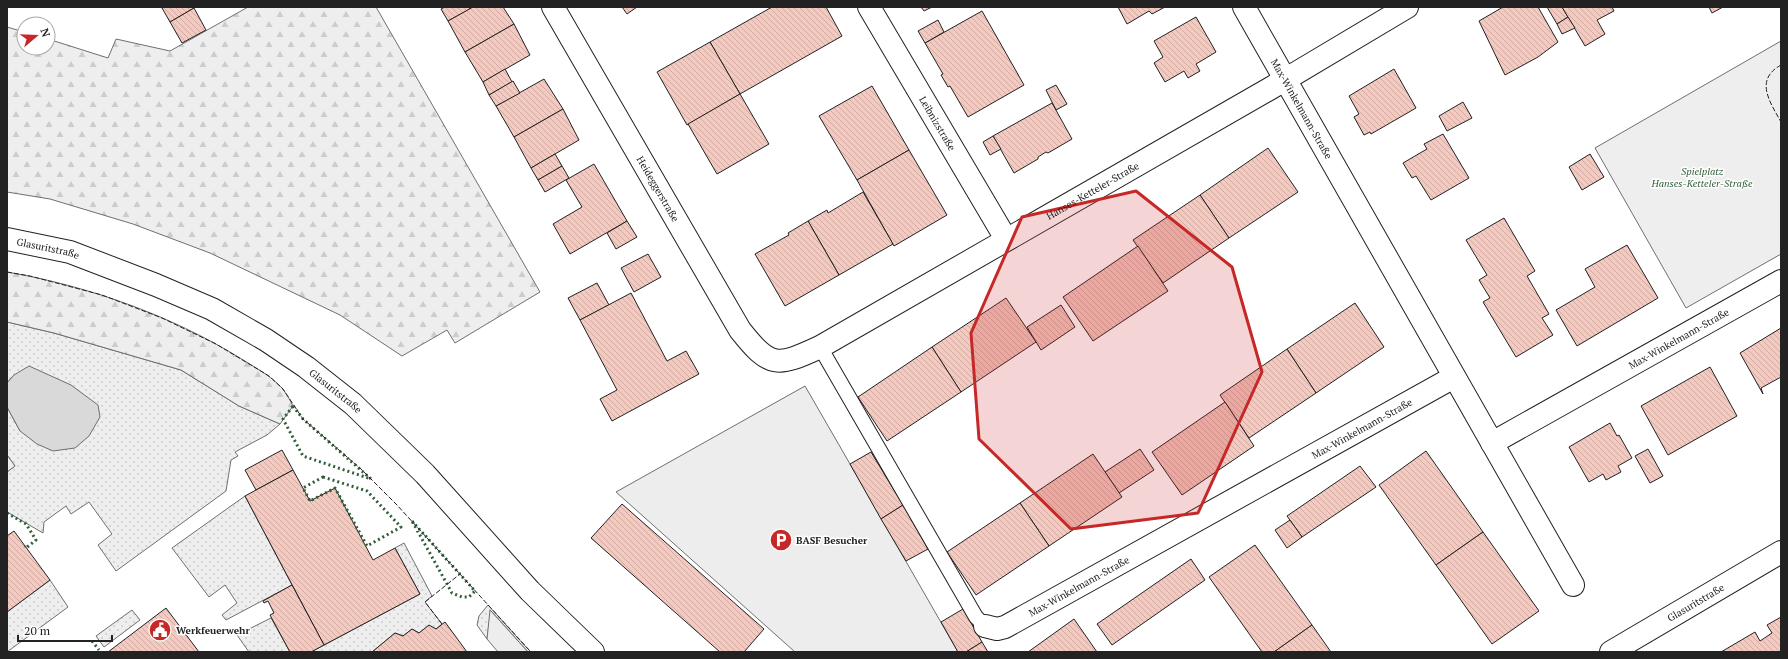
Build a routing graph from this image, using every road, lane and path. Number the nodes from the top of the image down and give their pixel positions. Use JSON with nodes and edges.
{"nodes":[{"id":1,"x":553,"y":7,"type":"edge"},
{"id":2,"x":869,"y":7,"type":"edge"},
{"id":3,"x":1244,"y":7,"type":"edge"},
{"id":4,"x":1406,"y":7,"type":"edge"},
{"id":5,"x":1285,"y":79,"type":"junction"},
{"id":6,"x":1006,"y":239,"type":"junction"},
{"id":7,"x":7,"y":240,"type":"edge"},
{"id":8,"x":1781,"y":281,"type":"edge"},
{"id":9,"x":820,"y":347,"type":"junction"},
{"id":10,"x":774,"y":360,"type":"joint"},
{"id":11,"x":1454,"y":377,"type":"junction"},
{"id":12,"x":1492,"y":442,"type":"junction"},
{"id":13,"x":1781,"y":552,"type":"edge"},
{"id":14,"x":1573,"y":585,"type":"dead end"},
{"id":15,"x":985,"y":626,"type":"joint"},
{"id":16,"x":1615,"y":651,"type":"edge"},
{"id":17,"x":593,"y":652,"type":"edge"}],
"edges":[{"from":1,"to":10,"type":"street","name":"Heideggerstraße"},
{"from":2,"to":6,"type":"street","name":"Leibnizstraße"},
{"from":3,"to":5,"type":"street","name":"Max-Winkelmann-Straße"},
{"from":4,"to":5,"type":"street","name":"Hanses-Ketteler-Straße"},
{"from":5,"to":6,"type":"street","name":"Hanses-Ketteler-Straße"},
{"from":5,"to":11,"type":"street","name":"Max-Winkelmann-Straße"},
{"from":6,"to":9,"type":"street","name":"Hanses-Ketteler-Straße"},
{"from":7,"to":17,"type":"street","name":"Glasuritstraße"},
{"from":8,"to":12,"type":"street","name":"Max-Winkelmann-Straße"},
{"from":9,"to":10,"type":"street","name":"Hanses-Ketteler-Straße"},
{"from":9,"to":15,"type":"lane","name":"Max-Winkelmann-Straße"},
{"from":11,"to":12,"type":"street","name":"Max-Winkelmann-Straße"},
{"from":11,"to":15,"type":"street","name":"Max-Winkelmann-Straße"},
{"from":12,"to":14,"type":"street","name":"Max-Winkelmann-Straße"},
{"from":13,"to":16,"type":"street","name":"Glasuritstraße"}]}
